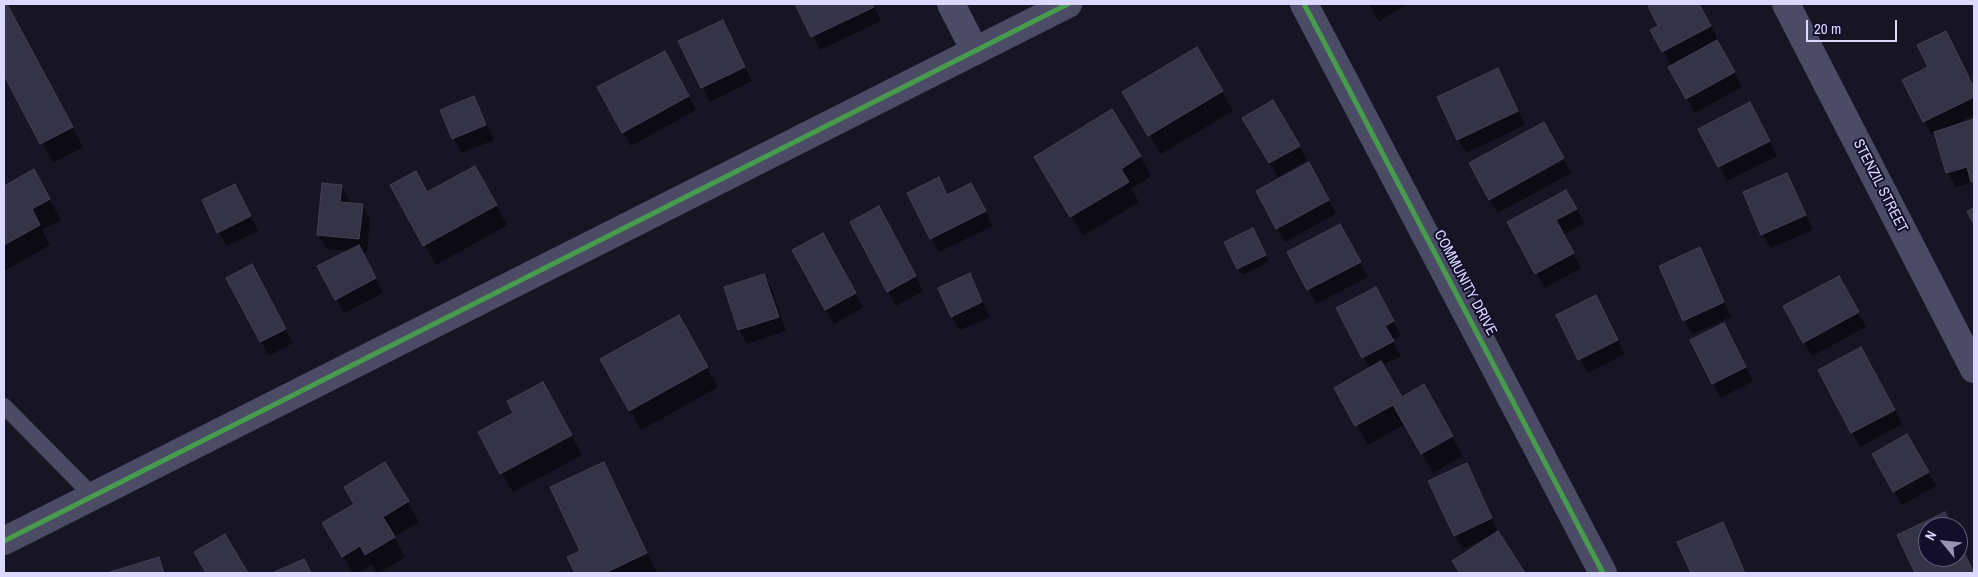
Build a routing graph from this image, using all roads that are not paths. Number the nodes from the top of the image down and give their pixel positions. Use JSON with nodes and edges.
{"nodes":[{"id":1,"x":951,"y":4,"type":"edge"},
{"id":2,"x":1068,"y":4,"type":"edge"},
{"id":3,"x":1304,"y":4,"type":"edge"},
{"id":4,"x":1786,"y":4,"type":"edge"},
{"id":5,"x":975,"y":51,"type":"junction"},
{"id":6,"x":1974,"y":369,"type":"edge"},
{"id":7,"x":4,"y":406,"type":"edge"},
{"id":8,"x":94,"y":496,"type":"junction"},
{"id":9,"x":4,"y":542,"type":"edge"},
{"id":10,"x":1603,"y":573,"type":"edge"}],
"edges":[{"from":1,"to":5,"type":"street"},
{"from":2,"to":5,"type":"street"},
{"from":3,"to":10,"type":"street","name":"COMMUNITY DRIVE"},
{"from":4,"to":6,"type":"street","name":"STENZIL STREET"},
{"from":5,"to":8,"type":"street"},
{"from":7,"to":8,"type":"lane"},
{"from":8,"to":9,"type":"street"}]}
